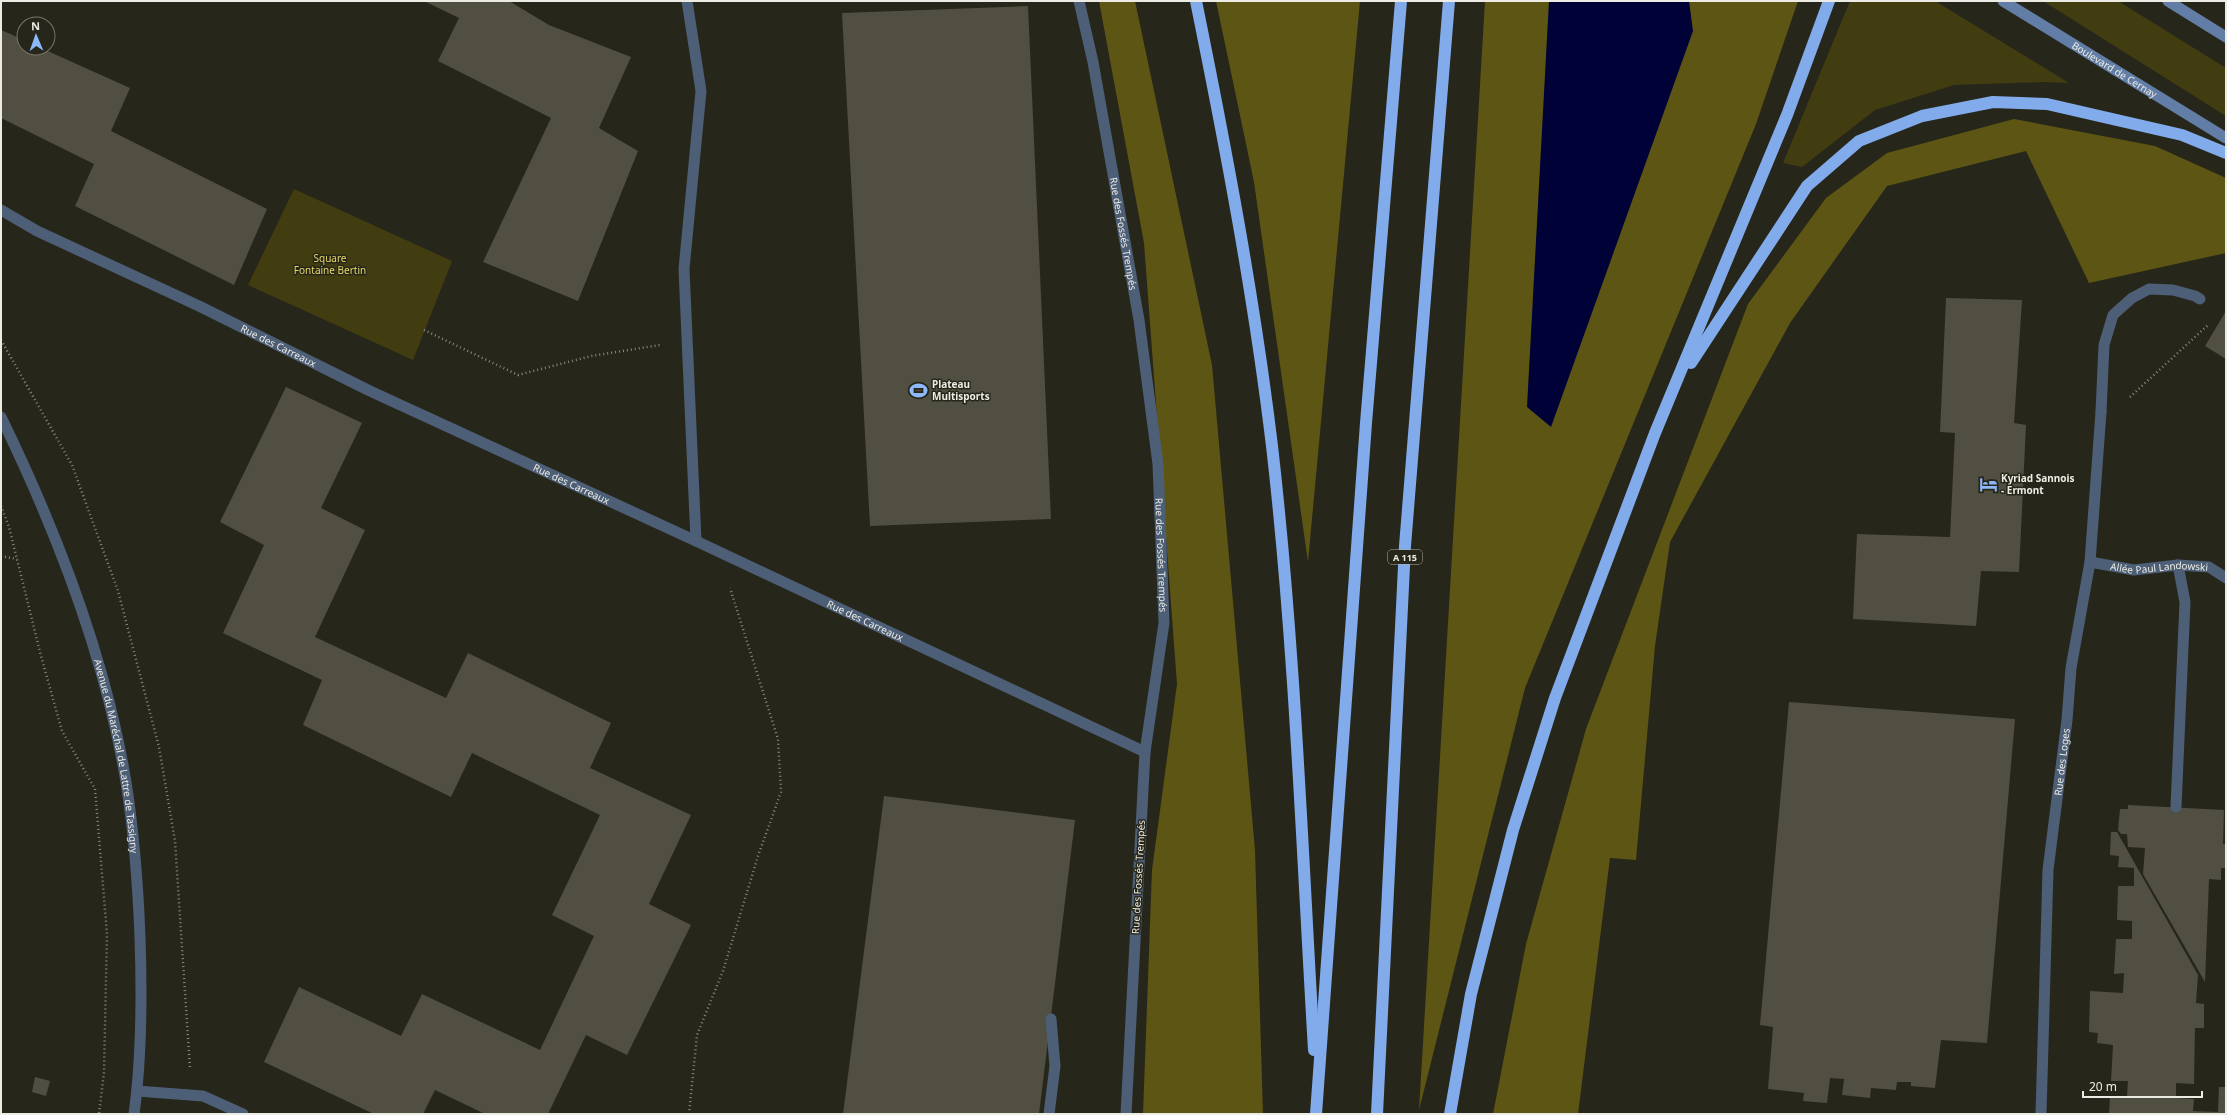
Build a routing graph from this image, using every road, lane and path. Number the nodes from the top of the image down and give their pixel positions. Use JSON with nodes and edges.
{"nodes":[{"id":1,"x":687,"y":1,"type":"edge"},
{"id":2,"x":1078,"y":1,"type":"edge"},
{"id":3,"x":1196,"y":1,"type":"edge"},
{"id":4,"x":1401,"y":1,"type":"edge"},
{"id":5,"x":1449,"y":1,"type":"edge"},
{"id":6,"x":1829,"y":1,"type":"edge"},
{"id":7,"x":2004,"y":1,"type":"edge"},
{"id":8,"x":2168,"y":1,"type":"edge"},
{"id":9,"x":2226,"y":37,"type":"edge"},
{"id":10,"x":2226,"y":138,"type":"edge"},
{"id":11,"x":2226,"y":153,"type":"edge"},
{"id":12,"x":1,"y":210,"type":"edge"},
{"id":13,"x":2200,"y":299,"type":"dead end"},
{"id":14,"x":2210,"y":322,"type":"dead end"},
{"id":15,"x":424,"y":330,"type":"dead end"},
{"id":16,"x":687,"y":341,"type":"junction"},
{"id":17,"x":1673,"y":391,"type":"junction"},
{"id":18,"x":2101,"y":412,"type":"junction"},
{"id":19,"x":1,"y":417,"type":"edge"},
{"id":20,"x":1,"y":506,"type":"edge"},
{"id":21,"x":696,"y":541,"type":"junction"},
{"id":22,"x":715,"y":550,"type":"junction"},
{"id":23,"x":1,"y":556,"type":"edge"},
{"id":24,"x":17,"y":559,"type":"junction"},
{"id":25,"x":2090,"y":562,"type":"junction"},
{"id":26,"x":2178,"y":565,"type":"junction"},
{"id":27,"x":2226,"y":578,"type":"edge"},
{"id":28,"x":1145,"y":752,"type":"junction"},
{"id":29,"x":2176,"y":808,"type":"dead end"},
{"id":30,"x":1050,"y":1019,"type":"dead end"},
{"id":31,"x":137,"y":1091,"type":"junction"},
{"id":32,"x":1317,"y":1097,"type":"junction"},
{"id":33,"x":99,"y":1114,"type":"edge"},
{"id":34,"x":134,"y":1114,"type":"edge"},
{"id":35,"x":243,"y":1114,"type":"edge"},
{"id":36,"x":688,"y":1114,"type":"edge"},
{"id":37,"x":1049,"y":1114,"type":"edge"},
{"id":38,"x":1126,"y":1114,"type":"edge"},
{"id":39,"x":1316,"y":1114,"type":"edge"},
{"id":40,"x":1377,"y":1114,"type":"edge"},
{"id":41,"x":1450,"y":1114,"type":"edge"},
{"id":42,"x":2041,"y":1114,"type":"edge"}],
"edges":[{"from":1,"to":16,"type":"street"},
{"from":2,"to":28,"type":"street","name":"Rue des Fossés Trempés"},
{"from":3,"to":32,"type":"highway"},
{"from":4,"to":32,"type":"highway"},
{"from":5,"to":40,"type":"highway","number":"A 115"},
{"from":6,"to":17,"type":"highway"},
{"from":7,"to":10,"type":"main road","name":"Boulevard de Cernay"},
{"from":8,"to":9,"type":"main road"},
{"from":11,"to":17,"type":"highway"},
{"from":12,"to":21,"type":"street","name":"Rue des Carreaux"},
{"from":13,"to":18,"type":"street","name":"Rue des Loges"},
{"from":14,"to":18,"type":"path"},
{"from":15,"to":16,"type":"path"},
{"from":16,"to":21,"type":"street"},
{"from":17,"to":41,"type":"highway"},
{"from":18,"to":25,"type":"street","name":"Rue des Loges"},
{"from":19,"to":31,"type":"street","name":"Avenue du Maréchal de Lattre de Tassigny"},
{"from":20,"to":24,"type":"path"},
{"from":21,"to":22,"type":"street","name":"Rue des Carreaux"},
{"from":22,"to":28,"type":"street","name":"Rue des Carreaux"},
{"from":22,"to":36,"type":"path"},
{"from":23,"to":24,"type":"path"},
{"from":24,"to":33,"type":"path"},
{"from":25,"to":26,"type":"street","name":"Allée Paul Landowski"},
{"from":25,"to":42,"type":"street","name":"Rue des Loges"},
{"from":26,"to":27,"type":"street","name":"Allée Paul Landowski"},
{"from":26,"to":29,"type":"street"},
{"from":28,"to":38,"type":"street","name":"Rue des Fossés Trempés"},
{"from":30,"to":37,"type":"street"},
{"from":31,"to":34,"type":"street","name":"Avenue du Maréchal de Lattre de Tassigny"},
{"from":31,"to":35,"type":"street"},
{"from":32,"to":39,"type":"highway"}]}
